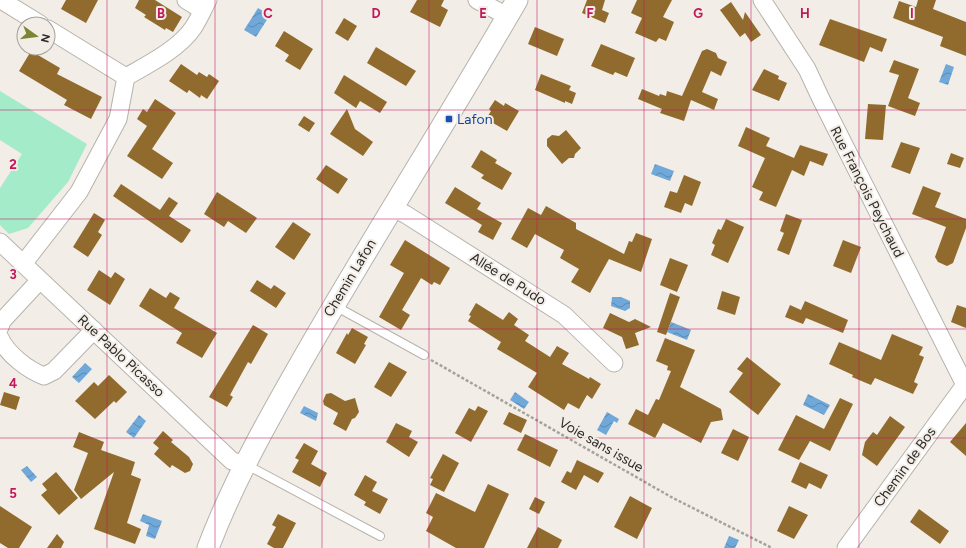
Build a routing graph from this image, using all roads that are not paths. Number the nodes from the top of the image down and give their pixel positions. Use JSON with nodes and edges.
{"nodes":[{"id":1,"x":1,"y":0,"type":"edge"},
{"id":2,"x":186,"y":0,"type":"edge"},
{"id":3,"x":477,"y":0,"type":"edge"},
{"id":4,"x":762,"y":0,"type":"edge"},
{"id":5,"x":205,"y":5,"type":"edge"},
{"id":6,"x":512,"y":8,"type":"edge"},
{"id":7,"x":27,"y":16,"type":"edge"},
{"id":8,"x":56,"y":34,"type":"edge"},
{"id":9,"x":126,"y":77,"type":"junction"},
{"id":10,"x":392,"y":208,"type":"junction"},
{"id":11,"x":0,"y":242,"type":"edge"},
{"id":12,"x":23,"y":264,"type":"junction"},
{"id":13,"x":40,"y":280,"type":"junction"},
{"id":14,"x":334,"y":306,"type":"junction"},
{"id":15,"x":0,"y":327,"type":"edge"},
{"id":16,"x":94,"y":330,"type":"junction"},
{"id":17,"x":0,"y":338,"type":"edge"},
{"id":18,"x":424,"y":355,"type":"road end"},
{"id":19,"x":614,"y":363,"type":"dead end"},
{"id":20,"x":965,"y":387,"type":"edge"},
{"id":21,"x":245,"y":464,"type":"junction"},
{"id":22,"x":380,"y":536,"type":"dead end"},
{"id":23,"x":208,"y":548,"type":"edge"},
{"id":24,"x":846,"y":548,"type":"edge"}],
"edges":[{"from":1,"to":7,"type":"street"},
{"from":2,"to":5,"type":"street"},
{"from":3,"to":6,"type":"street","name":"Chemin Lafon"},
{"from":4,"to":20,"type":"street","name":"Rue François Peychaud"},
{"from":5,"to":9,"type":"street"},
{"from":6,"to":10,"type":"street","name":"Chemin Lafon"},
{"from":8,"to":9,"type":"street"},
{"from":9,"to":12,"type":"street"},
{"from":10,"to":14,"type":"street","name":"Chemin Lafon"},
{"from":10,"to":19,"type":"street","name":"Allée de Pudo"},
{"from":11,"to":12,"type":"street","name":"Rue Pablo Picasso"},
{"from":12,"to":13,"type":"street","name":"Rue Pablo Picasso"},
{"from":13,"to":15,"type":"street"},
{"from":13,"to":16,"type":"street","name":"Rue Pablo Picasso"},
{"from":14,"to":18,"type":"lane"},
{"from":14,"to":21,"type":"street","name":"Chemin Lafon"},
{"from":16,"to":17,"type":"street"},
{"from":16,"to":21,"type":"street","name":"Rue Pablo Picasso"},
{"from":20,"to":24,"type":"street","name":"Chemin de Bos"},
{"from":21,"to":22,"type":"lane"},
{"from":21,"to":23,"type":"street","name":"Chemin Lafon"}]}
